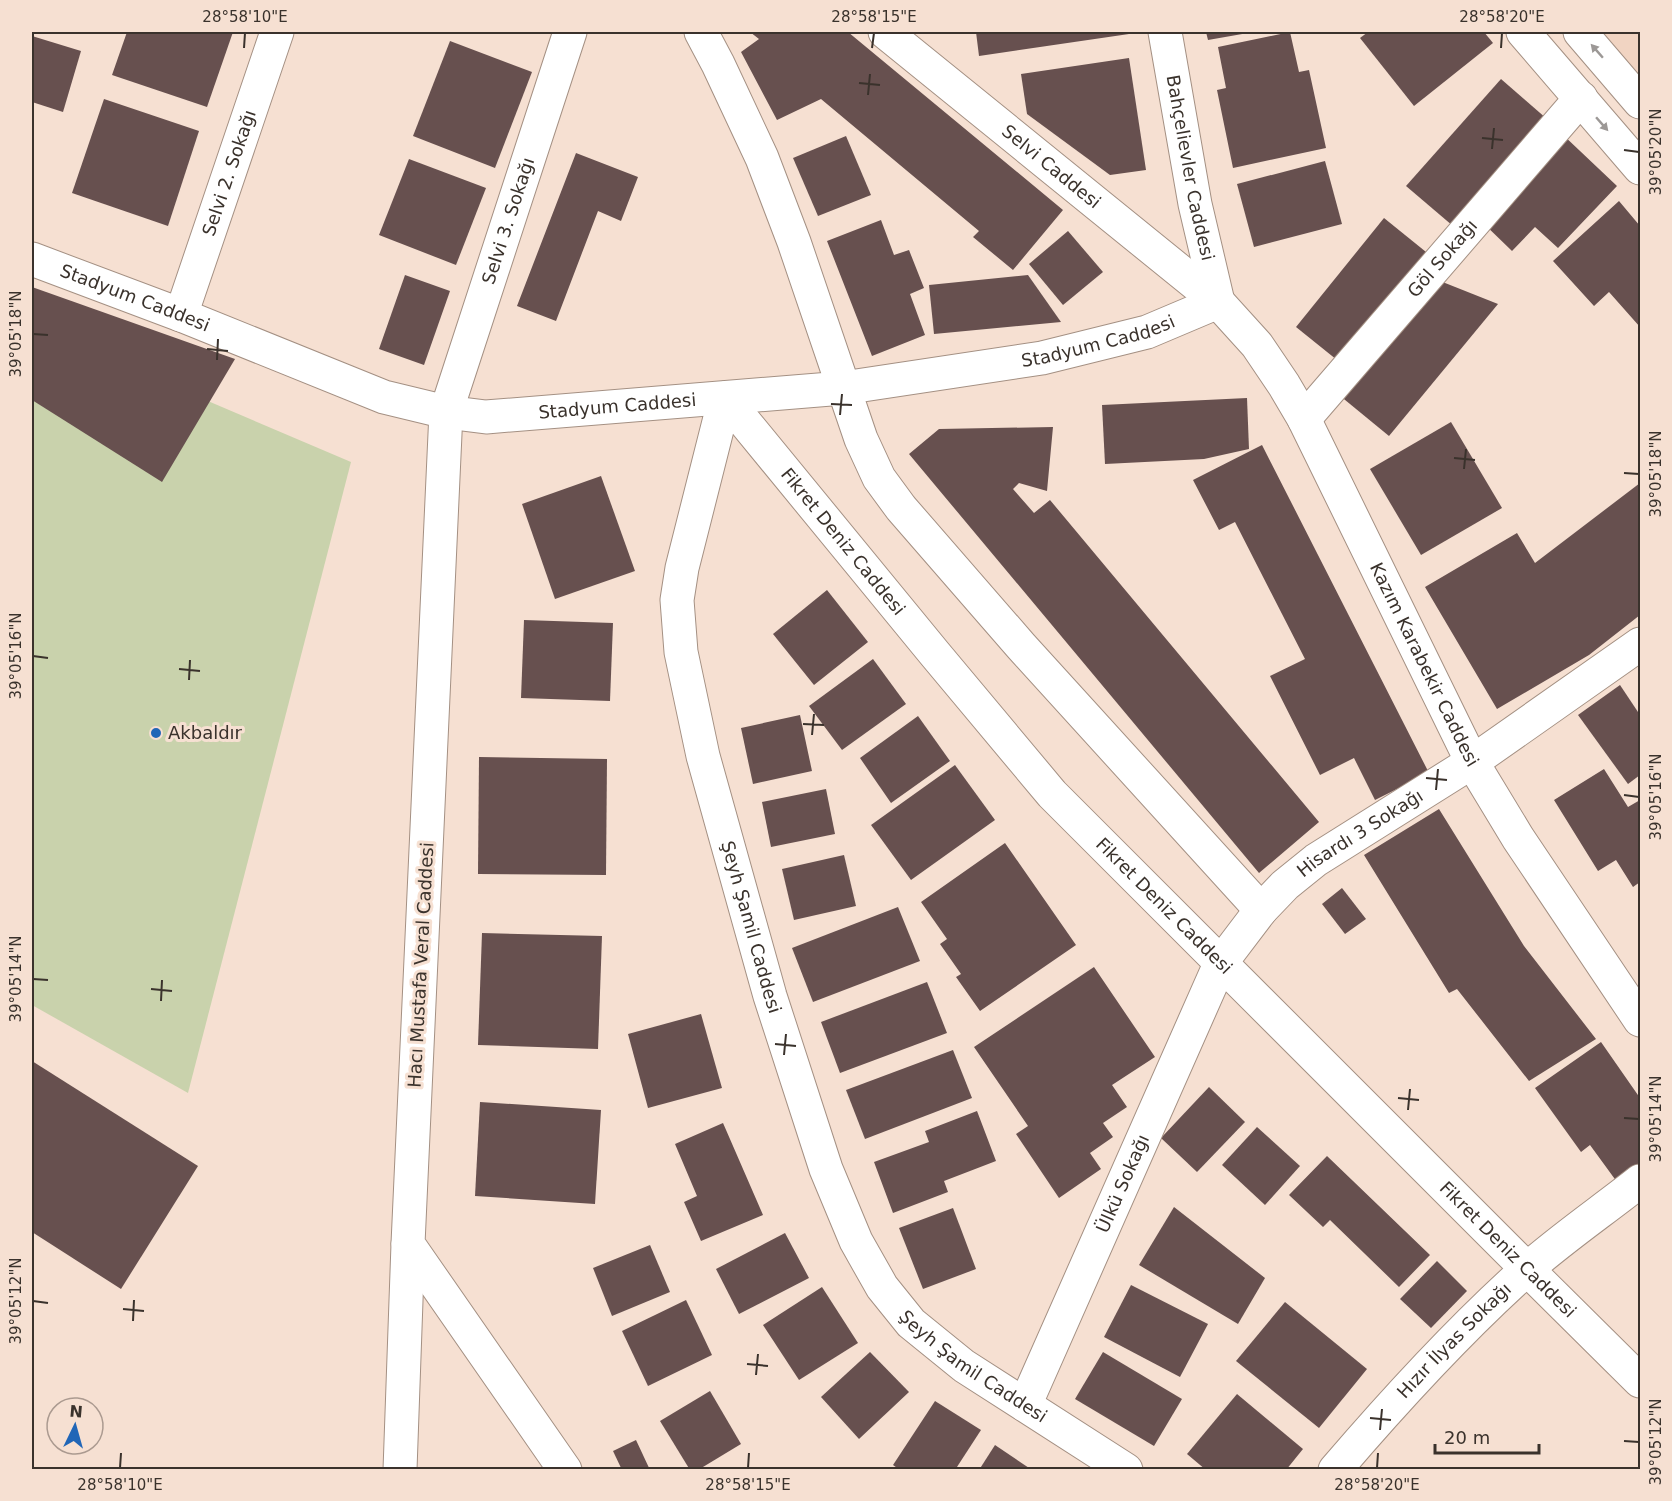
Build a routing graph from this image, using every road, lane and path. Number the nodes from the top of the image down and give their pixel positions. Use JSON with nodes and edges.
{"nodes":[{"id":1,"x":277,"y":32,"type":"edge"},
{"id":2,"x":570,"y":32,"type":"edge"},
{"id":3,"x":701,"y":32,"type":"edge"},
{"id":4,"x":885,"y":32,"type":"edge"},
{"id":5,"x":1165,"y":32,"type":"edge"},
{"id":6,"x":1523,"y":32,"type":"edge"},
{"id":7,"x":1580,"y":32,"type":"edge"},
{"id":8,"x":1581,"y":98,"type":"junction"},
{"id":9,"x":1641,"y":102,"type":"edge"},
{"id":10,"x":1641,"y":168,"type":"edge"},
{"id":11,"x":32,"y":259,"type":"edge"},
{"id":12,"x":1218,"y":302,"type":"junction"},
{"id":13,"x":181,"y":315,"type":"junction"},
{"id":14,"x":843,"y":388,"type":"junction"},
{"id":15,"x":725,"y":398,"type":"junction"},
{"id":16,"x":446,"y":412,"type":"junction"},
{"id":17,"x":1304,"y":419,"type":"junction"},
{"id":18,"x":1641,"y":644,"type":"edge"},
{"id":19,"x":1472,"y":762,"type":"junction"},
{"id":20,"x":1261,"y":910,"type":"junction"},
{"id":21,"x":1220,"y":964,"type":"junction"},
{"id":22,"x":1641,"y":1020,"type":"edge"},
{"id":23,"x":1641,"y":1181,"type":"edge"},
{"id":24,"x":408,"y":1244,"type":"junction"},
{"id":25,"x":1527,"y":1269,"type":"junction"},
{"id":26,"x":1641,"y":1381,"type":"edge"},
{"id":27,"x":1025,"y":1406,"type":"junction"},
{"id":28,"x":400,"y":1470,"type":"edge"},
{"id":29,"x":565,"y":1470,"type":"edge"},
{"id":30,"x":1126,"y":1470,"type":"edge"},
{"id":31,"x":1335,"y":1470,"type":"edge"}],
"edges":[{"from":1,"to":13,"type":"street","name":"Selvi 2. Sokağı"},
{"from":2,"to":16,"type":"street","name":"Selvi 3. Sokağı"},
{"from":3,"to":14,"type":"street"},
{"from":4,"to":12,"type":"street","name":"Selvi Caddesi"},
{"from":5,"to":12,"type":"street","name":"Bahçelievler Caddesi"},
{"from":6,"to":8,"type":"street"},
{"from":9,"to":7,"type":"street","one_way":true},
{"from":8,"to":10,"type":"street","one_way":true},
{"from":8,"to":17,"type":"street","name":"Göl Sokağı"},
{"from":11,"to":13,"type":"street","name":"Stadyum Caddesi"},
{"from":12,"to":14,"type":"street","name":"Stadyum Caddesi"},
{"from":12,"to":17,"type":"street","name":"Kazım Karabekir Caddesi"},
{"from":13,"to":16,"type":"street","name":"Stadyum Caddesi"},
{"from":14,"to":15,"type":"street","name":"Stadyum Caddesi"},
{"from":14,"to":20,"type":"street"},
{"from":15,"to":16,"type":"street","name":"Stadyum Caddesi"},
{"from":15,"to":21,"type":"street","name":"Fikret Deniz Caddesi"},
{"from":15,"to":27,"type":"street","name":"Şeyh Şamil Caddesi"},
{"from":16,"to":24,"type":"street","name":"Hacı Mustafa Veral Caddesi"},
{"from":17,"to":19,"type":"street","name":"Kazım Karabekir Caddesi"},
{"from":18,"to":19,"type":"street","name":"Hisardı 3 Sokağı"},
{"from":19,"to":20,"type":"street","name":"Hisardı 3 Sokağı"},
{"from":19,"to":22,"type":"street","name":"Kazım Karabekir Caddesi"},
{"from":20,"to":21,"type":"street","name":"Hisardı 3 Sokağı"},
{"from":21,"to":25,"type":"street","name":"Fikret Deniz Caddesi"},
{"from":21,"to":27,"type":"street","name":"Ülkü Sokağı"},
{"from":23,"to":25,"type":"street","name":"Hızır İlyas Sokağı"},
{"from":24,"to":28,"type":"street","name":"Hacı Mustafa Veral Caddesi"},
{"from":24,"to":29,"type":"street"},
{"from":25,"to":26,"type":"street","name":"Fikret Deniz Caddesi"},
{"from":25,"to":31,"type":"street","name":"Hızır İlyas Sokağı"},
{"from":27,"to":30,"type":"street","name":"Şeyh Şamil Caddesi"}]}
